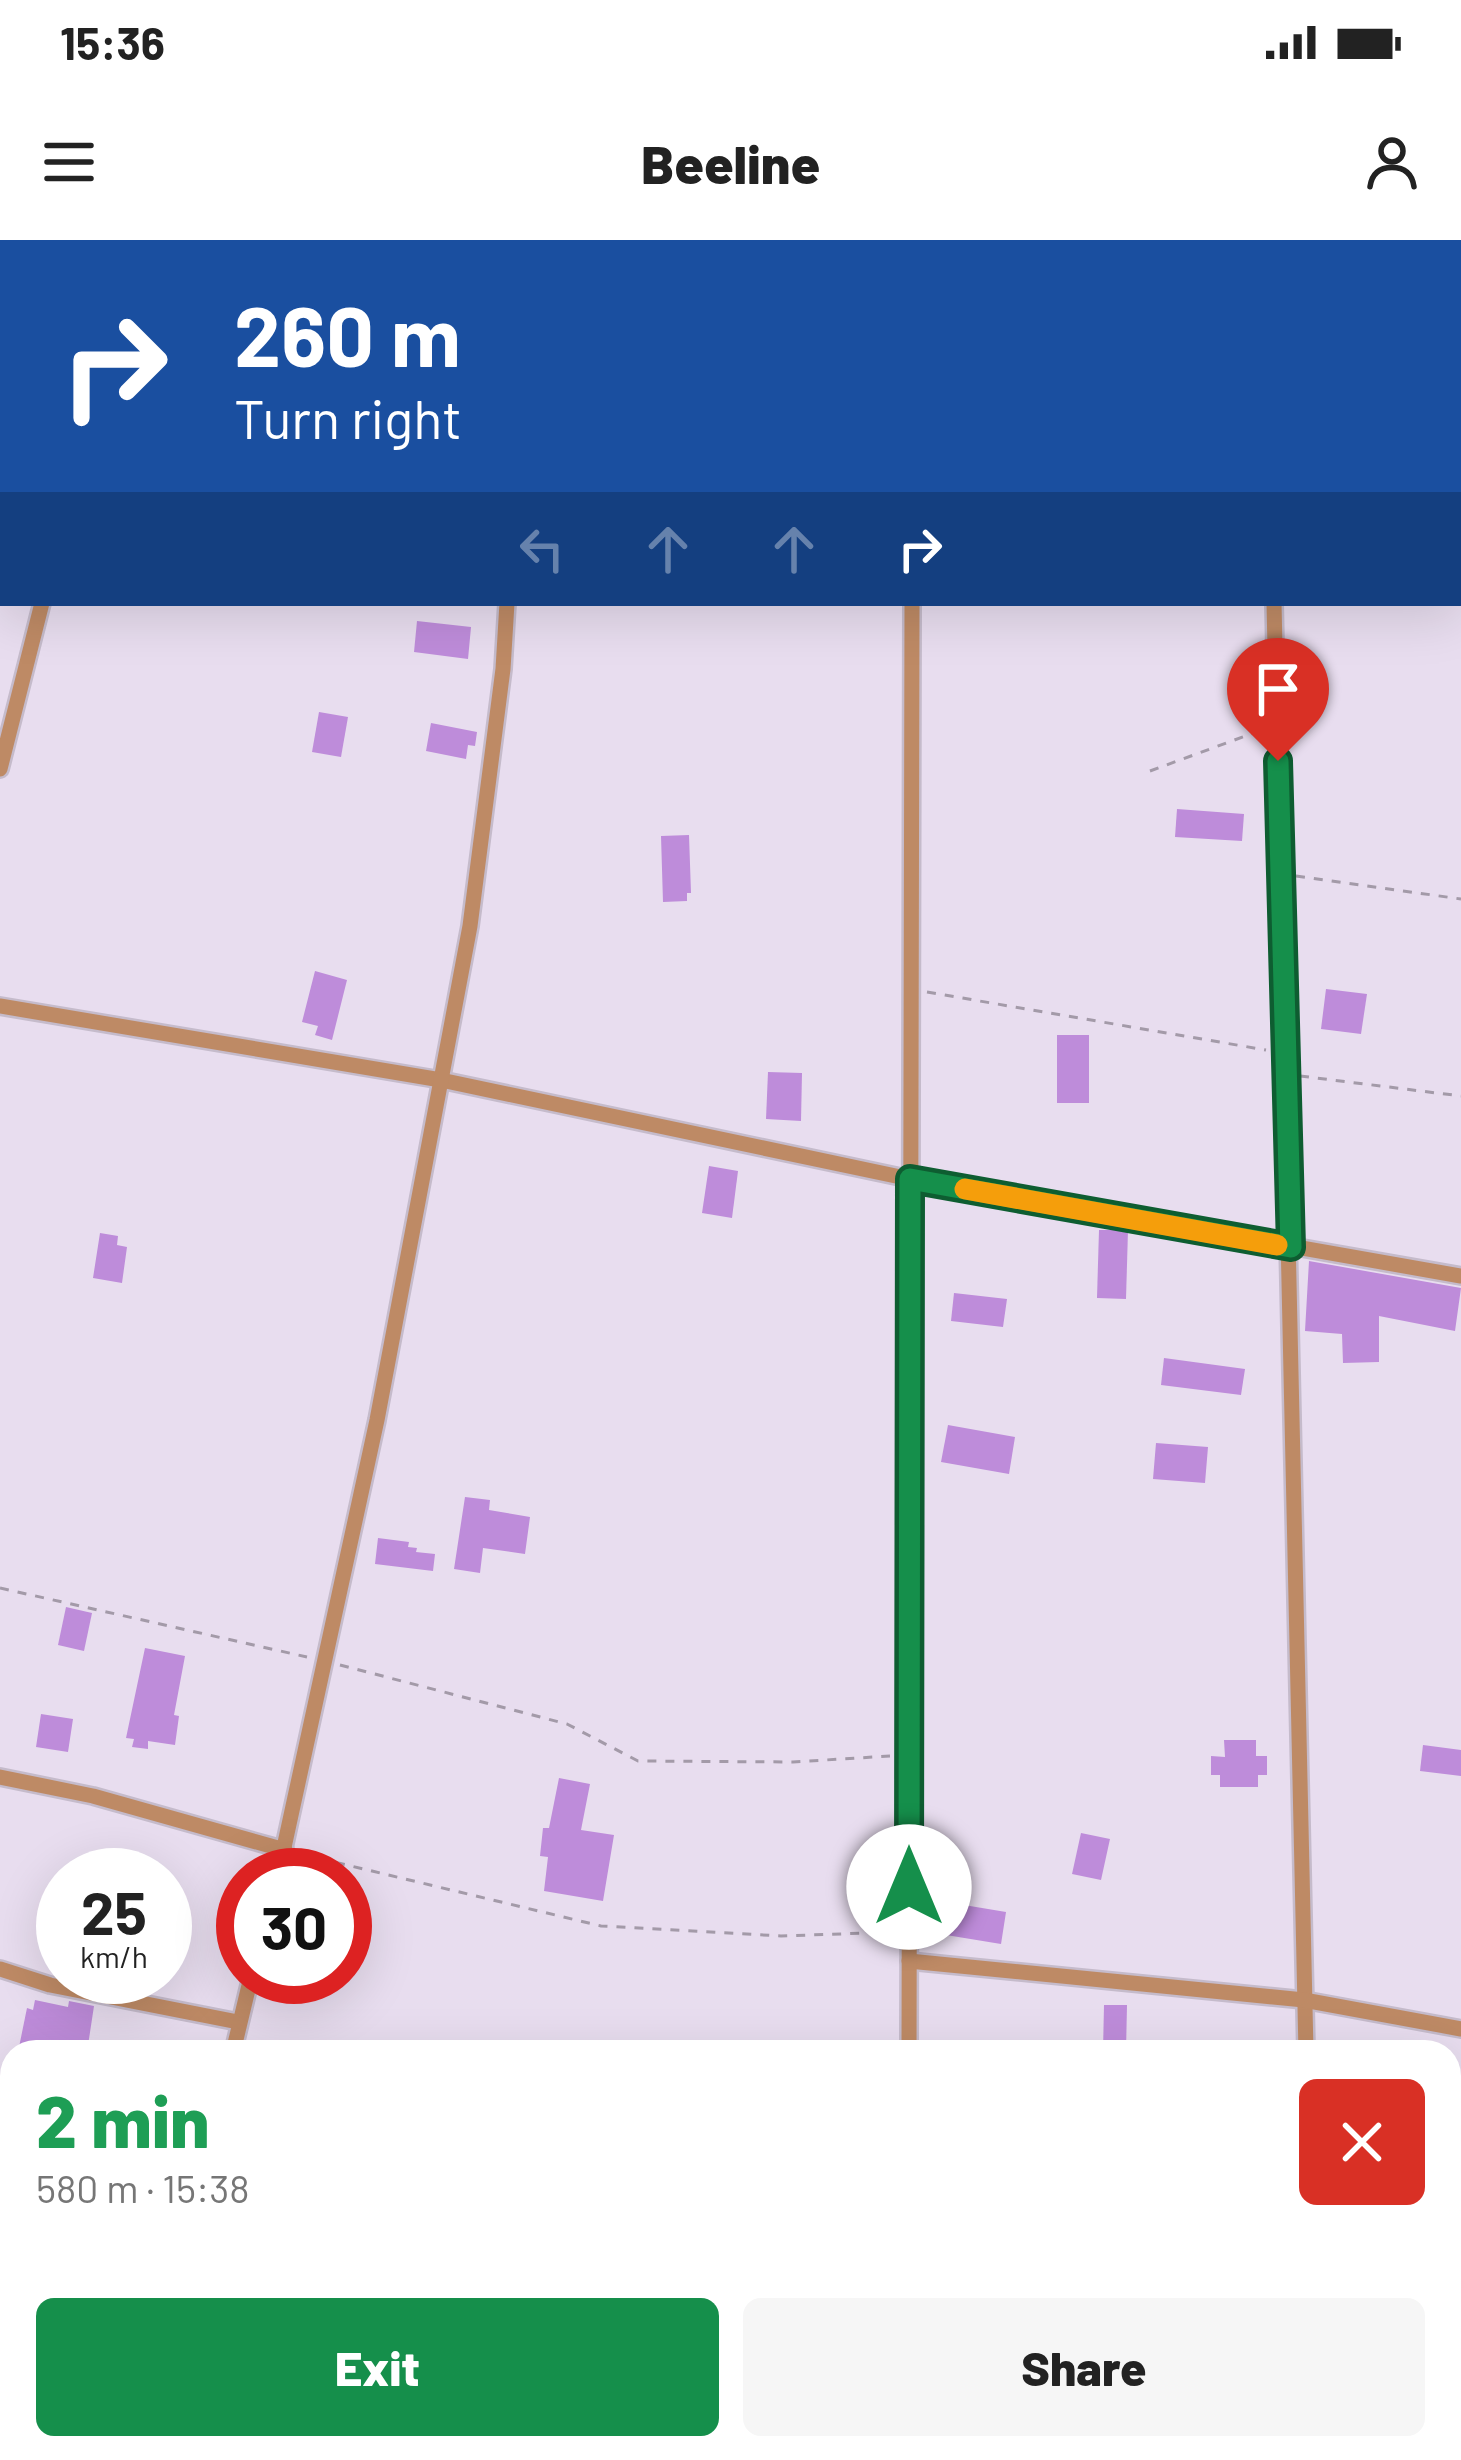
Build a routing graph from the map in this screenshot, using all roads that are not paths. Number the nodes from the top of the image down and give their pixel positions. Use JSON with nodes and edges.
{"nodes":[{"id":1,"x":41,"y":606,"type":"edge"},
{"id":2,"x":507,"y":606,"type":"edge"},
{"id":3,"x":911,"y":606,"type":"edge"},
{"id":4,"x":1274,"y":606,"type":"edge"},
{"id":5,"x":0,"y":769,"type":"edge"},
{"id":6,"x":0,"y":1006,"type":"edge"},
{"id":7,"x":441,"y":1080,"type":"junction"},
{"id":8,"x":910,"y":1179,"type":"junction"},
{"id":9,"x":1291,"y":1247,"type":"junction"},
{"id":10,"x":1461,"y":1276,"type":"edge"},
{"id":11,"x":0,"y":1777,"type":"edge"},
{"id":12,"x":278,"y":1848,"type":"edge"},
{"id":13,"x":285,"y":1848,"type":"edge"},
{"id":14,"x":909,"y":1961,"type":"junction"},
{"id":15,"x":0,"y":1969,"type":"edge"},
{"id":16,"x":1304,"y":2000,"type":"junction"},
{"id":17,"x":243,"y":2004,"type":"edge"},
{"id":18,"x":238,"y":2022,"type":"junction"},
{"id":19,"x":1461,"y":2029,"type":"edge"},
{"id":20,"x":235,"y":2040,"type":"edge"},
{"id":21,"x":909,"y":2040,"type":"edge"},
{"id":22,"x":1306,"y":2040,"type":"edge"}],
"edges":[{"from":1,"to":5,"type":"street"},
{"from":2,"to":7,"type":"street"},
{"from":3,"to":8,"type":"street"},
{"from":4,"to":9,"type":"street"},
{"from":6,"to":7,"type":"street"},
{"from":7,"to":8,"type":"street"},
{"from":7,"to":13,"type":"street"},
{"from":8,"to":9,"type":"street"},
{"from":8,"to":14,"type":"street"},
{"from":9,"to":10,"type":"street"},
{"from":9,"to":16,"type":"street"},
{"from":11,"to":12,"type":"street"},
{"from":14,"to":16,"type":"street"},
{"from":14,"to":21,"type":"street"},
{"from":15,"to":18,"type":"street"},
{"from":16,"to":19,"type":"street"},
{"from":16,"to":22,"type":"street"},
{"from":17,"to":18,"type":"street"},
{"from":18,"to":20,"type":"street"}]}
